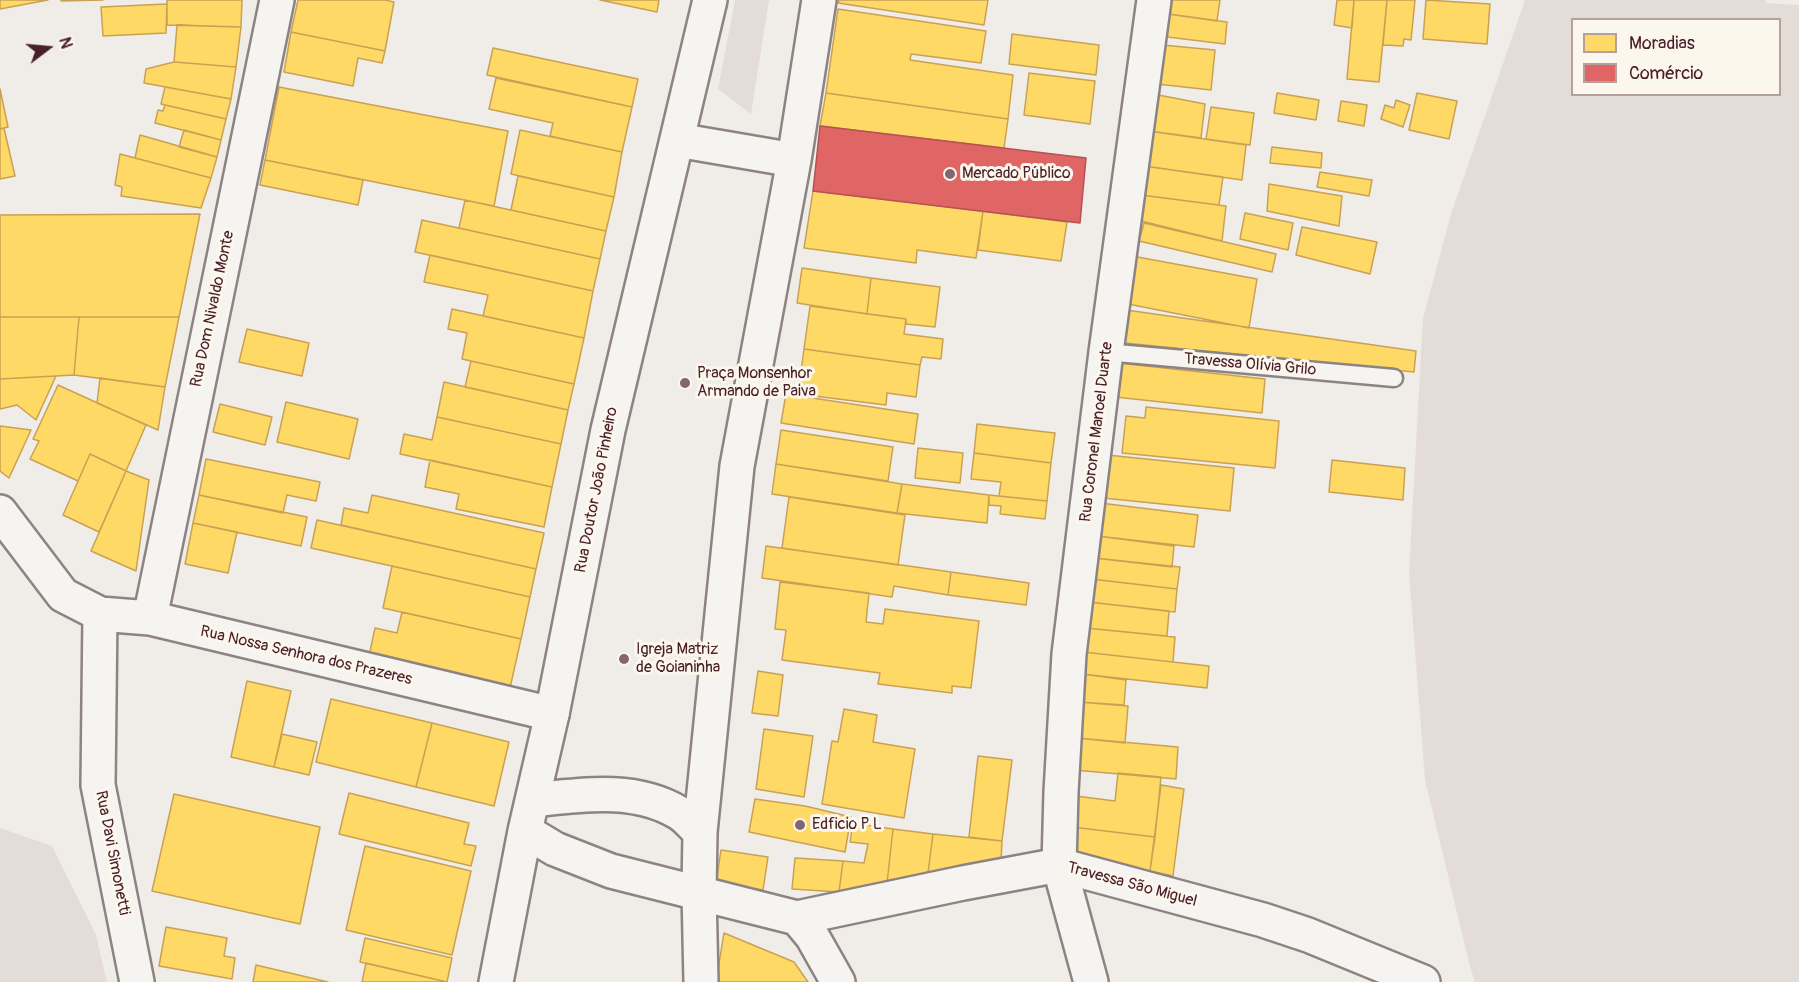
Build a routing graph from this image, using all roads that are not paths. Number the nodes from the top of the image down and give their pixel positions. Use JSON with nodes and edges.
{"nodes":[{"id":1,"x":277,"y":0,"type":"edge"},
{"id":2,"x":710,"y":0,"type":"edge"},
{"id":3,"x":819,"y":0,"type":"edge"},
{"id":4,"x":1154,"y":0,"type":"edge"},
{"id":5,"x":677,"y":140,"type":"junction"},
{"id":6,"x":794,"y":160,"type":"junction"},
{"id":7,"x":1107,"y":352,"type":"junction"},
{"id":8,"x":1394,"y":378,"type":"dead end"},
{"id":9,"x":0,"y":512,"type":"edge"},
{"id":10,"x":100,"y":614,"type":"junction"},
{"id":11,"x":150,"y":618,"type":"junction"},
{"id":12,"x":552,"y":714,"type":"junction"},
{"id":13,"x":529,"y":816,"type":"junction"},
{"id":14,"x":700,"y":832,"type":"junction"},
{"id":15,"x":1059,"y":865,"type":"junction"},
{"id":16,"x":699,"y":892,"type":"junction"},
{"id":17,"x":797,"y":918,"type":"junction"},
{"id":18,"x":137,"y":982,"type":"edge"},
{"id":19,"x":496,"y":982,"type":"edge"},
{"id":20,"x":701,"y":982,"type":"edge"},
{"id":21,"x":838,"y":982,"type":"edge"},
{"id":22,"x":1091,"y":982,"type":"edge"},
{"id":23,"x":1423,"y":982,"type":"edge"}],
"edges":[{"from":1,"to":11,"type":"street","name":"Rua Dom Nivaldo Monte"},
{"from":2,"to":5,"type":"street","name":"Rua Doutor João Pinheiro"},
{"from":3,"to":6,"type":"street"},
{"from":4,"to":7,"type":"street","name":"Rua Coronel Manoel Duarte"},
{"from":5,"to":6,"type":"street"},
{"from":5,"to":12,"type":"street","name":"Rua Doutor João Pinheiro"},
{"from":6,"to":14,"type":"street"},
{"from":7,"to":8,"type":"lane","name":"Travessa Olívia Grilo"},
{"from":7,"to":15,"type":"street","name":"Rua Coronel Manoel Duarte"},
{"from":9,"to":10,"type":"street","name":"Rua Nossa Senhora dos Prazeres"},
{"from":10,"to":11,"type":"street","name":"Rua Nossa Senhora dos Prazeres"},
{"from":10,"to":18,"type":"street","name":"Rua Davi Simonetti"},
{"from":11,"to":12,"type":"street","name":"Rua Nossa Senhora dos Prazeres"},
{"from":12,"to":13,"type":"street","name":"Rua Doutor João Pinheiro"},
{"from":13,"to":14,"type":"street"},
{"from":13,"to":16,"type":"street"},
{"from":13,"to":19,"type":"street","name":"Rua Doutor João Pinheiro"},
{"from":14,"to":16,"type":"street"},
{"from":15,"to":17,"type":"street","name":"Travessa São Miguel"},
{"from":15,"to":22,"type":"street","name":"Rua Coronel Manoel Duarte"},
{"from":15,"to":23,"type":"street","name":"Travessa São Miguel"},
{"from":16,"to":17,"type":"street"},
{"from":16,"to":20,"type":"street"},
{"from":17,"to":21,"type":"street"}]}
